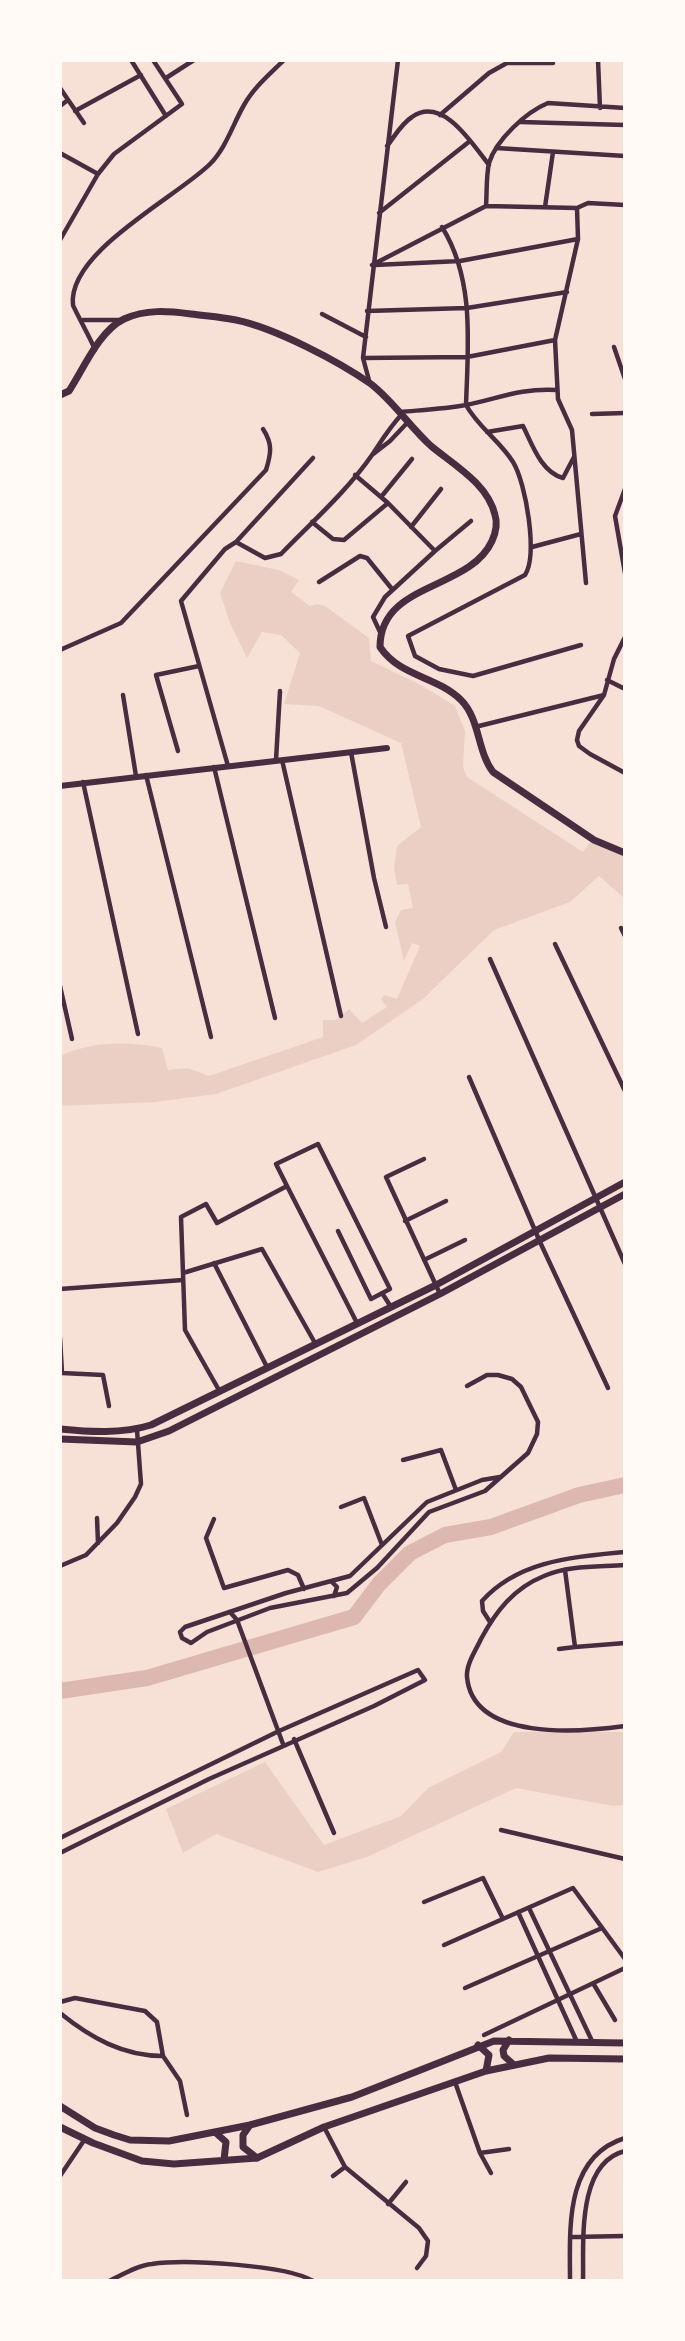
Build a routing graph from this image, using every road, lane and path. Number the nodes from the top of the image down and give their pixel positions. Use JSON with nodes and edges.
{"nodes":[{"id":1,"x":131,"y":60,"type":"edge"},
{"id":2,"x":153,"y":60,"type":"edge"},
{"id":3,"x":194,"y":60,"type":"edge"},
{"id":4,"x":284,"y":60,"type":"edge"},
{"id":5,"x":398,"y":60,"type":"edge"},
{"id":6,"x":598,"y":60,"type":"edge"},
{"id":7,"x":506,"y":61,"type":"edge"},
{"id":8,"x":553,"y":63,"type":"dead end"},
{"id":9,"x":141,"y":75,"type":"junction"},
{"id":10,"x":166,"y":78,"type":"junction"},
{"id":11,"x":60,"y":88,"type":"edge"},
{"id":12,"x":68,"y":100,"type":"junction"},
{"id":13,"x":60,"y":106,"type":"edge"},
{"id":14,"x":600,"y":108,"type":"junction"},
{"id":15,"x":625,"y":108,"type":"edge"},
{"id":16,"x":75,"y":111,"type":"junction"},
{"id":17,"x":440,"y":115,"type":"junction"},
{"id":18,"x":166,"y":116,"type":"junction"},
{"id":19,"x":521,"y":122,"type":"junction"},
{"id":20,"x":84,"y":123,"type":"dead end"},
{"id":21,"x":625,"y":125,"type":"edge"},
{"id":22,"x":470,"y":141,"type":"junction"},
{"id":23,"x":387,"y":147,"type":"junction"},
{"id":24,"x":496,"y":148,"type":"junction"},
{"id":25,"x":553,"y":152,"type":"junction"},
{"id":26,"x":60,"y":153,"type":"edge"},
{"id":27,"x":67,"y":156,"type":"junction"},
{"id":28,"x":625,"y":156,"type":"edge"},
{"id":29,"x":60,"y":161,"type":"edge"},
{"id":30,"x":489,"y":165,"type":"junction"},
{"id":31,"x":98,"y":174,"type":"junction"},
{"id":32,"x":625,"y":205,"type":"edge"},
{"id":33,"x":486,"y":206,"type":"junction"},
{"id":34,"x":545,"y":207,"type":"junction"},
{"id":35,"x":577,"y":208,"type":"junction"},
{"id":36,"x":379,"y":213,"type":"junction"},
{"id":37,"x":442,"y":227,"type":"junction"},
{"id":38,"x":578,"y":239,"type":"junction"},
{"id":39,"x":60,"y":240,"type":"edge"},
{"id":40,"x":460,"y":261,"type":"junction"},
{"id":41,"x":372,"y":265,"type":"junction"},
{"id":42,"x":567,"y":292,"type":"junction"},
{"id":43,"x":467,"y":308,"type":"junction"},
{"id":44,"x":367,"y":310,"type":"junction"},
{"id":45,"x":322,"y":314,"type":"dead end"},
{"id":46,"x":122,"y":320,"type":"junction"},
{"id":47,"x":83,"y":321,"type":"junction"},
{"id":48,"x":366,"y":337,"type":"junction"},
{"id":49,"x":555,"y":340,"type":"junction"},
{"id":50,"x":614,"y":347,"type":"dead end"},
{"id":51,"x":95,"y":350,"type":"junction"},
{"id":52,"x":467,"y":357,"type":"junction"},
{"id":53,"x":363,"y":358,"type":"junction"},
{"id":54,"x":625,"y":379,"type":"edge"},
{"id":55,"x":370,"y":384,"type":"junction"},
{"id":56,"x":557,"y":390,"type":"junction"},
{"id":57,"x":60,"y":395,"type":"edge"},
{"id":58,"x":466,"y":405,"type":"junction"},
{"id":59,"x":401,"y":413,"type":"junction"},
{"id":60,"x":625,"y":413,"type":"edge"},
{"id":61,"x":592,"y":414,"type":"dead end"},
{"id":62,"x":408,"y":422,"type":"junction"},
{"id":63,"x":263,"y":429,"type":"dead end"},
{"id":64,"x":487,"y":432,"type":"junction"},
{"id":65,"x":372,"y":454,"type":"junction"},
{"id":66,"x":574,"y":456,"type":"junction"},
{"id":67,"x":313,"y":458,"type":"dead end"},
{"id":68,"x":412,"y":459,"type":"dead end"},
{"id":69,"x":355,"y":475,"type":"junction"},
{"id":70,"x":441,"y":489,"type":"dead end"},
{"id":71,"x":625,"y":489,"type":"edge"},
{"id":72,"x":381,"y":497,"type":"junction"},
{"id":73,"x":388,"y":503,"type":"junction"},
{"id":74,"x":471,"y":521,"type":"dead end"},
{"id":75,"x":312,"y":522,"type":"junction"},
{"id":76,"x":411,"y":527,"type":"junction"},
{"id":77,"x":582,"y":534,"type":"junction"},
{"id":78,"x":236,"y":542,"type":"junction"},
{"id":79,"x":532,"y":547,"type":"junction"},
{"id":80,"x":435,"y":551,"type":"junction"},
{"id":81,"x":625,"y":553,"type":"edge"},
{"id":82,"x":621,"y":560,"type":"junction"},
{"id":83,"x":625,"y":573,"type":"edge"},
{"id":84,"x":319,"y":582,"type":"dead end"},
{"id":85,"x":586,"y":584,"type":"dead end"},
{"id":86,"x":392,"y":589,"type":"junction"},
{"id":87,"x":380,"y":632,"type":"junction"},
{"id":88,"x":625,"y":637,"type":"edge"},
{"id":89,"x":581,"y":645,"type":"dead end"},
{"id":90,"x":60,"y":650,"type":"edge"},
{"id":91,"x":200,"y":666,"type":"junction"},
{"id":92,"x":607,"y":680,"type":"junction"},
{"id":93,"x":625,"y":689,"type":"edge"},
{"id":94,"x":280,"y":691,"type":"dead end"},
{"id":95,"x":123,"y":695,"type":"dead end"},
{"id":96,"x":604,"y":695,"type":"junction"},
{"id":97,"x":475,"y":727,"type":"junction"},
{"id":98,"x":387,"y":748,"type":"dead end"},
{"id":99,"x":178,"y":751,"type":"dead end"},
{"id":100,"x":351,"y":752,"type":"junction"},
{"id":101,"x":279,"y":760,"type":"junction"},
{"id":102,"x":228,"y":766,"type":"junction"},
{"id":103,"x":214,"y":767,"type":"junction"},
{"id":104,"x":625,"y":773,"type":"edge"},
{"id":105,"x":146,"y":775,"type":"junction"},
{"id":106,"x":136,"y":776,"type":"junction"},
{"id":107,"x":83,"y":781,"type":"junction"},
{"id":108,"x":60,"y":786,"type":"edge"},
{"id":109,"x":625,"y":853,"type":"edge"},
{"id":110,"x":386,"y":927,"type":"dead end"},
{"id":111,"x":621,"y":928,"type":"dead end"},
{"id":112,"x":625,"y":936,"type":"edge"},
{"id":113,"x":555,"y":944,"type":"dead end"},
{"id":114,"x":490,"y":959,"type":"dead end"},
{"id":115,"x":60,"y":986,"type":"edge"},
{"id":116,"x":342,"y":1016,"type":"dead end"},
{"id":117,"x":275,"y":1018,"type":"dead end"},
{"id":118,"x":138,"y":1034,"type":"dead end"},
{"id":119,"x":211,"y":1037,"type":"dead end"},
{"id":120,"x":72,"y":1038,"type":"dead end"},
{"id":121,"x":470,"y":1077,"type":"dead end"},
{"id":122,"x":625,"y":1091,"type":"edge"},
{"id":123,"x":424,"y":1159,"type":"dead end"},
{"id":124,"x":625,"y":1182,"type":"edge"},
{"id":125,"x":287,"y":1186,"type":"junction"},
{"id":126,"x":625,"y":1194,"type":"edge"},
{"id":127,"x":598,"y":1198,"type":"junction"},
{"id":128,"x":446,"y":1201,"type":"dead end"},
{"id":129,"x":602,"y":1208,"type":"junction"},
{"id":130,"x":405,"y":1221,"type":"junction"},
{"id":131,"x":339,"y":1231,"type":"dead end"},
{"id":132,"x":536,"y":1232,"type":"junction"},
{"id":133,"x":465,"y":1240,"type":"dead end"},
{"id":134,"x":540,"y":1242,"type":"junction"},
{"id":135,"x":424,"y":1260,"type":"junction"},
{"id":136,"x":214,"y":1263,"type":"junction"},
{"id":137,"x":625,"y":1264,"type":"edge"},
{"id":138,"x":183,"y":1273,"type":"junction"},
{"id":139,"x":183,"y":1280,"type":"junction"},
{"id":140,"x":435,"y":1285,"type":"junction"},
{"id":141,"x":60,"y":1289,"type":"edge"},
{"id":142,"x":382,"y":1293,"type":"junction"},
{"id":143,"x":440,"y":1294,"type":"junction"},
{"id":144,"x":391,"y":1307,"type":"junction"},
{"id":145,"x":357,"y":1323,"type":"junction"},
{"id":146,"x":60,"y":1338,"type":"edge"},
{"id":147,"x":315,"y":1343,"type":"junction"},
{"id":148,"x":267,"y":1368,"type":"junction"},
{"id":149,"x":467,"y":1386,"type":"dead end"},
{"id":150,"x":608,"y":1388,"type":"dead end"},
{"id":151,"x":220,"y":1392,"type":"junction"},
{"id":152,"x":109,"y":1406,"type":"dead end"},
{"id":153,"x":60,"y":1429,"type":"edge"},
{"id":154,"x":137,"y":1430,"type":"junction"},
{"id":155,"x":60,"y":1439,"type":"edge"},
{"id":156,"x":137,"y":1442,"type":"junction"},
{"id":157,"x":403,"y":1460,"type":"dead end"},
{"id":158,"x":500,"y":1477,"type":"junction"},
{"id":159,"x":456,"y":1490,"type":"junction"},
{"id":160,"x":341,"y":1507,"type":"dead end"},
{"id":161,"x":97,"y":1518,"type":"dead end"},
{"id":162,"x":214,"y":1519,"type":"dead end"},
{"id":163,"x":98,"y":1543,"type":"junction"},
{"id":164,"x":382,"y":1545,"type":"junction"},
{"id":165,"x":625,"y":1552,"type":"edge"},
{"id":166,"x":625,"y":1565,"type":"edge"},
{"id":167,"x":60,"y":1566,"type":"edge"},
{"id":168,"x":565,"y":1570,"type":"junction"},
{"id":169,"x":332,"y":1582,"type":"junction"},
{"id":170,"x":304,"y":1589,"type":"junction"},
{"id":171,"x":334,"y":1596,"type":"junction"},
{"id":172,"x":230,"y":1612,"type":"junction"},
{"id":173,"x":237,"y":1620,"type":"junction"},
{"id":174,"x":490,"y":1622,"type":"junction"},
{"id":175,"x":625,"y":1642,"type":"edge"},
{"id":176,"x":575,"y":1647,"type":"junction"},
{"id":177,"x":559,"y":1649,"type":"dead end"},
{"id":178,"x":625,"y":1726,"type":"edge"},
{"id":179,"x":279,"y":1731,"type":"junction"},
{"id":180,"x":294,"y":1739,"type":"junction"},
{"id":181,"x":283,"y":1744,"type":"junction"},
{"id":182,"x":75,"y":1830,"type":"junction"},
{"id":183,"x":501,"y":1830,"type":"dead end"},
{"id":184,"x":334,"y":1833,"type":"dead end"},
{"id":185,"x":60,"y":1838,"type":"edge"},
{"id":186,"x":82,"y":1843,"type":"junction"},
{"id":187,"x":60,"y":1853,"type":"edge"},
{"id":188,"x":625,"y":1859,"type":"edge"},
{"id":189,"x":424,"y":1902,"type":"dead end"},
{"id":190,"x":529,"y":1908,"type":"junction"},
{"id":191,"x":518,"y":1912,"type":"junction"},
{"id":192,"x":503,"y":1919,"type":"junction"},
{"id":193,"x":602,"y":1928,"type":"junction"},
{"id":194,"x":444,"y":1945,"type":"dead end"},
{"id":195,"x":549,"y":1951,"type":"junction"},
{"id":196,"x":538,"y":1956,"type":"junction"},
{"id":197,"x":625,"y":1959,"type":"edge"},
{"id":198,"x":625,"y":1968,"type":"edge"},
{"id":199,"x":593,"y":1983,"type":"junction"},
{"id":200,"x":465,"y":1988,"type":"dead end"},
{"id":201,"x":569,"y":1994,"type":"junction"},
{"id":202,"x":558,"y":2000,"type":"junction"},
{"id":203,"x":60,"y":2002,"type":"edge"},
{"id":204,"x":60,"y":2013,"type":"edge"},
{"id":205,"x":615,"y":2020,"type":"dead end"},
{"id":206,"x":483,"y":2035,"type":"dead end"},
{"id":207,"x":509,"y":2040,"type":"junction"},
{"id":208,"x":577,"y":2042,"type":"junction"},
{"id":209,"x":593,"y":2043,"type":"junction"},
{"id":210,"x":625,"y":2043,"type":"edge"},
{"id":211,"x":478,"y":2045,"type":"junction"},
{"id":212,"x":163,"y":2056,"type":"junction"},
{"id":213,"x":625,"y":2059,"type":"edge"},
{"id":214,"x":513,"y":2064,"type":"junction"},
{"id":215,"x":486,"y":2071,"type":"junction"},
{"id":216,"x":455,"y":2082,"type":"junction"},
{"id":217,"x":60,"y":2106,"type":"edge"},
{"id":218,"x":187,"y":2115,"type":"dead end"},
{"id":219,"x":250,"y":2126,"type":"junction"},
{"id":220,"x":60,"y":2127,"type":"edge"},
{"id":221,"x":324,"y":2127,"type":"junction"},
{"id":222,"x":216,"y":2133,"type":"junction"},
{"id":223,"x":625,"y":2138,"type":"edge"},
{"id":224,"x":85,"y":2139,"type":"junction"},
{"id":225,"x":509,"y":2149,"type":"dead end"},
{"id":226,"x":625,"y":2151,"type":"edge"},
{"id":227,"x":480,"y":2153,"type":"junction"},
{"id":228,"x":257,"y":2158,"type":"junction"},
{"id":229,"x":224,"y":2160,"type":"junction"},
{"id":230,"x":345,"y":2167,"type":"junction"},
{"id":231,"x":491,"y":2173,"type":"dead end"},
{"id":232,"x":62,"y":2174,"type":"edge"},
{"id":233,"x":333,"y":2176,"type":"dead end"},
{"id":234,"x":406,"y":2182,"type":"dead end"},
{"id":235,"x":388,"y":2204,"type":"junction"},
{"id":236,"x":625,"y":2236,"type":"edge"},
{"id":237,"x":571,"y":2237,"type":"junction"},
{"id":238,"x":584,"y":2238,"type":"junction"},
{"id":239,"x":417,"y":2268,"type":"dead end"},
{"id":240,"x":109,"y":2281,"type":"edge"},
{"id":241,"x":313,"y":2281,"type":"edge"},
{"id":242,"x":570,"y":2281,"type":"edge"},
{"id":243,"x":584,"y":2281,"type":"edge"}],
"edges":[{"from":1,"to":9,"type":"street"},
{"from":2,"to":10,"type":"street"},
{"from":3,"to":10,"type":"street"},
{"from":4,"to":47,"type":"street"},
{"from":5,"to":23,"type":"street"},
{"from":6,"to":14,"type":"street"},
{"from":7,"to":8,"type":"street"},
{"from":7,"to":17,"type":"street"},
{"from":9,"to":16,"type":"street"},
{"from":9,"to":18,"type":"street"},
{"from":10,"to":18,"type":"street"},
{"from":11,"to":12,"type":"street"},
{"from":12,"to":13,"type":"street"},
{"from":12,"to":16,"type":"street"},
{"from":14,"to":15,"type":"street"},
{"from":14,"to":19,"type":"street"},
{"from":16,"to":20,"type":"street"},
{"from":17,"to":22,"type":"street"},
{"from":17,"to":23,"type":"street"},
{"from":18,"to":31,"type":"street"},
{"from":19,"to":21,"type":"street"},
{"from":19,"to":24,"type":"street"},
{"from":22,"to":30,"type":"street"},
{"from":22,"to":36,"type":"street"},
{"from":23,"to":36,"type":"street"},
{"from":24,"to":25,"type":"street"},
{"from":24,"to":30,"type":"street"},
{"from":25,"to":28,"type":"street"},
{"from":25,"to":34,"type":"street"},
{"from":26,"to":27,"type":"street"},
{"from":27,"to":29,"type":"street"},
{"from":27,"to":31,"type":"street"},
{"from":30,"to":33,"type":"street"},
{"from":31,"to":39,"type":"street"},
{"from":32,"to":35,"type":"street"},
{"from":33,"to":34,"type":"street"},
{"from":33,"to":37,"type":"street"},
{"from":34,"to":35,"type":"street"},
{"from":35,"to":38,"type":"street"},
{"from":36,"to":41,"type":"street"},
{"from":37,"to":40,"type":"street"},
{"from":37,"to":41,"type":"street"},
{"from":38,"to":40,"type":"street"},
{"from":38,"to":42,"type":"street"},
{"from":40,"to":41,"type":"street"},
{"from":40,"to":43,"type":"street"},
{"from":41,"to":44,"type":"street"},
{"from":42,"to":43,"type":"street"},
{"from":42,"to":49,"type":"street"},
{"from":43,"to":44,"type":"street"},
{"from":43,"to":52,"type":"street"},
{"from":44,"to":48,"type":"street"},
{"from":45,"to":48,"type":"street"},
{"from":46,"to":47,"type":"street"},
{"from":46,"to":51,"type":"main road"},
{"from":46,"to":55,"type":"main road"},
{"from":47,"to":51,"type":"street"},
{"from":48,"to":53,"type":"street"},
{"from":49,"to":52,"type":"street"},
{"from":49,"to":56,"type":"street"},
{"from":50,"to":54,"type":"street"},
{"from":51,"to":57,"type":"main road"},
{"from":52,"to":53,"type":"street"},
{"from":52,"to":58,"type":"street"},
{"from":53,"to":55,"type":"street"},
{"from":55,"to":59,"type":"main road"},
{"from":56,"to":58,"type":"street"},
{"from":56,"to":66,"type":"street"},
{"from":58,"to":59,"type":"street"},
{"from":58,"to":64,"type":"street"},
{"from":59,"to":62,"type":"main road"},
{"from":59,"to":65,"type":"street"},
{"from":60,"to":61,"type":"street"},
{"from":62,"to":65,"type":"street"},
{"from":62,"to":87,"type":"main road"},
{"from":63,"to":90,"type":"street"},
{"from":64,"to":66,"type":"street"},
{"from":64,"to":79,"type":"street"},
{"from":65,"to":69,"type":"street"},
{"from":66,"to":77,"type":"street"},
{"from":67,"to":78,"type":"street"},
{"from":68,"to":72,"type":"street"},
{"from":69,"to":72,"type":"street"},
{"from":69,"to":75,"type":"street"},
{"from":70,"to":76,"type":"street"},
{"from":71,"to":82,"type":"street"},
{"from":72,"to":73,"type":"street"},
{"from":73,"to":75,"type":"street"},
{"from":73,"to":76,"type":"street"},
{"from":74,"to":80,"type":"street"},
{"from":75,"to":78,"type":"street"},
{"from":76,"to":80,"type":"street"},
{"from":77,"to":79,"type":"street"},
{"from":77,"to":85,"type":"street"},
{"from":78,"to":91,"type":"street"},
{"from":79,"to":89,"type":"street"},
{"from":80,"to":86,"type":"street"},
{"from":81,"to":82,"type":"street"},
{"from":82,"to":83,"type":"street"},
{"from":84,"to":86,"type":"street"},
{"from":86,"to":87,"type":"street"},
{"from":87,"to":97,"type":"main road"},
{"from":88,"to":92,"type":"street"},
{"from":91,"to":99,"type":"street"},
{"from":91,"to":102,"type":"street"},
{"from":92,"to":93,"type":"street"},
{"from":92,"to":96,"type":"street"},
{"from":94,"to":101,"type":"street"},
{"from":95,"to":106,"type":"street"},
{"from":96,"to":97,"type":"street"},
{"from":96,"to":104,"type":"street"},
{"from":97,"to":109,"type":"main road"},
{"from":98,"to":100,"type":"street"},
{"from":100,"to":101,"type":"street"},
{"from":100,"to":110,"type":"street"},
{"from":101,"to":102,"type":"street"},
{"from":101,"to":116,"type":"street"},
{"from":102,"to":103,"type":"street"},
{"from":103,"to":105,"type":"street"},
{"from":103,"to":117,"type":"street"},
{"from":105,"to":106,"type":"street"},
{"from":105,"to":119,"type":"street"},
{"from":106,"to":107,"type":"street"},
{"from":107,"to":108,"type":"street"},
{"from":107,"to":118,"type":"street"},
{"from":111,"to":112,"type":"street"},
{"from":113,"to":122,"type":"street"},
{"from":114,"to":127,"type":"street"},
{"from":115,"to":120,"type":"street"},
{"from":121,"to":132,"type":"street"},
{"from":123,"to":130,"type":"street"},
{"from":124,"to":127,"type":"main road"},
{"from":125,"to":138,"type":"street"},
{"from":125,"to":142,"type":"street"},
{"from":125,"to":145,"type":"street"},
{"from":126,"to":129,"type":"main road"},
{"from":127,"to":129,"type":"street"},
{"from":127,"to":132,"type":"main road"},
{"from":128,"to":130,"type":"street"},
{"from":129,"to":134,"type":"main road"},
{"from":129,"to":137,"type":"street"},
{"from":130,"to":135,"type":"street"},
{"from":131,"to":142,"type":"street"},
{"from":132,"to":134,"type":"street"},
{"from":132,"to":140,"type":"main road"},
{"from":133,"to":135,"type":"street"},
{"from":134,"to":143,"type":"main road"},
{"from":134,"to":150,"type":"street"},
{"from":135,"to":140,"type":"street"},
{"from":136,"to":138,"type":"street"},
{"from":136,"to":147,"type":"street"},
{"from":136,"to":148,"type":"street"},
{"from":138,"to":139,"type":"street"},
{"from":139,"to":141,"type":"street"},
{"from":139,"to":151,"type":"street"},
{"from":140,"to":143,"type":"street"},
{"from":140,"to":144,"type":"main road"},
{"from":142,"to":144,"type":"street"},
{"from":143,"to":156,"type":"main road"},
{"from":144,"to":145,"type":"main road"},
{"from":145,"to":147,"type":"main road"},
{"from":146,"to":152,"type":"street"},
{"from":147,"to":148,"type":"main road"},
{"from":148,"to":151,"type":"main road"},
{"from":149,"to":158,"type":"street"},
{"from":151,"to":154,"type":"main road"},
{"from":153,"to":154,"type":"main road"},
{"from":154,"to":156,"type":"street"},
{"from":155,"to":156,"type":"main road"},
{"from":156,"to":163,"type":"street"},
{"from":157,"to":159,"type":"street"},
{"from":158,"to":159,"type":"street"},
{"from":158,"to":171,"type":"street"},
{"from":159,"to":164,"type":"street"},
{"from":160,"to":164,"type":"street"},
{"from":161,"to":163,"type":"street"},
{"from":162,"to":170,"type":"street"},
{"from":163,"to":167,"type":"street"},
{"from":164,"to":169,"type":"street"},
{"from":165,"to":174,"type":"street"},
{"from":166,"to":168,"type":"street"},
{"from":168,"to":174,"type":"street"},
{"from":168,"to":176,"type":"street"},
{"from":169,"to":170,"type":"street"},
{"from":169,"to":171,"type":"street"},
{"from":170,"to":172,"type":"street"},
{"from":171,"to":173,"type":"street"},
{"from":172,"to":173,"type":"street"},
{"from":172,"to":173,"type":"street"},
{"from":173,"to":179,"type":"street"},
{"from":174,"to":178,"type":"street"},
{"from":175,"to":176,"type":"street"},
{"from":176,"to":177,"type":"street"},
{"from":179,"to":180,"type":"street"},
{"from":179,"to":181,"type":"street"},
{"from":179,"to":182,"type":"street"},
{"from":180,"to":181,"type":"street"},
{"from":180,"to":184,"type":"street"},
{"from":181,"to":186,"type":"street"},
{"from":182,"to":185,"type":"street"},
{"from":182,"to":186,"type":"street"},
{"from":183,"to":188,"type":"street"},
{"from":186,"to":187,"type":"street"},
{"from":189,"to":192,"type":"street"},
{"from":190,"to":191,"type":"street"},
{"from":190,"to":193,"type":"street"},
{"from":190,"to":195,"type":"street"},
{"from":191,"to":192,"type":"street"},
{"from":191,"to":196,"type":"street"},
{"from":192,"to":194,"type":"street"},
{"from":193,"to":195,"type":"street"},
{"from":193,"to":197,"type":"street"},
{"from":195,"to":196,"type":"street"},
{"from":195,"to":201,"type":"street"},
{"from":196,"to":200,"type":"street"},
{"from":196,"to":202,"type":"street"},
{"from":198,"to":199,"type":"street"},
{"from":199,"to":201,"type":"street"},
{"from":199,"to":205,"type":"street"},
{"from":201,"to":202,"type":"street"},
{"from":201,"to":209,"type":"street"},
{"from":202,"to":206,"type":"street"},
{"from":202,"to":208,"type":"street"},
{"from":203,"to":212,"type":"street"},
{"from":204,"to":212,"type":"street"},
{"from":207,"to":208,"type":"main road"},
{"from":207,"to":211,"type":"main road"},
{"from":207,"to":214,"type":"main road"},
{"from":208,"to":209,"type":"main road"},
{"from":209,"to":210,"type":"main road"},
{"from":211,"to":215,"type":"main road"},
{"from":211,"to":219,"type":"main road"},
{"from":212,"to":218,"type":"street"},
{"from":213,"to":214,"type":"main road"},
{"from":214,"to":215,"type":"main road"},
{"from":215,"to":216,"type":"main road"},
{"from":216,"to":221,"type":"main road"},
{"from":216,"to":227,"type":"street"},
{"from":217,"to":222,"type":"main road"},
{"from":219,"to":222,"type":"main road"},
{"from":219,"to":228,"type":"main road"},
{"from":220,"to":224,"type":"main road"},
{"from":221,"to":228,"type":"main road"},
{"from":221,"to":230,"type":"street"},
{"from":222,"to":229,"type":"main road"},
{"from":223,"to":237,"type":"street"},
{"from":224,"to":229,"type":"main road"},
{"from":224,"to":232,"type":"street"},
{"from":225,"to":227,"type":"street"},
{"from":226,"to":238,"type":"street"},
{"from":227,"to":231,"type":"street"},
{"from":228,"to":229,"type":"main road"},
{"from":230,"to":233,"type":"street"},
{"from":230,"to":235,"type":"street"},
{"from":234,"to":235,"type":"street"},
{"from":235,"to":239,"type":"street"},
{"from":236,"to":238,"type":"street"},
{"from":237,"to":238,"type":"street"},
{"from":237,"to":242,"type":"street"},
{"from":238,"to":243,"type":"street"},
{"from":240,"to":241,"type":"street"}]}
